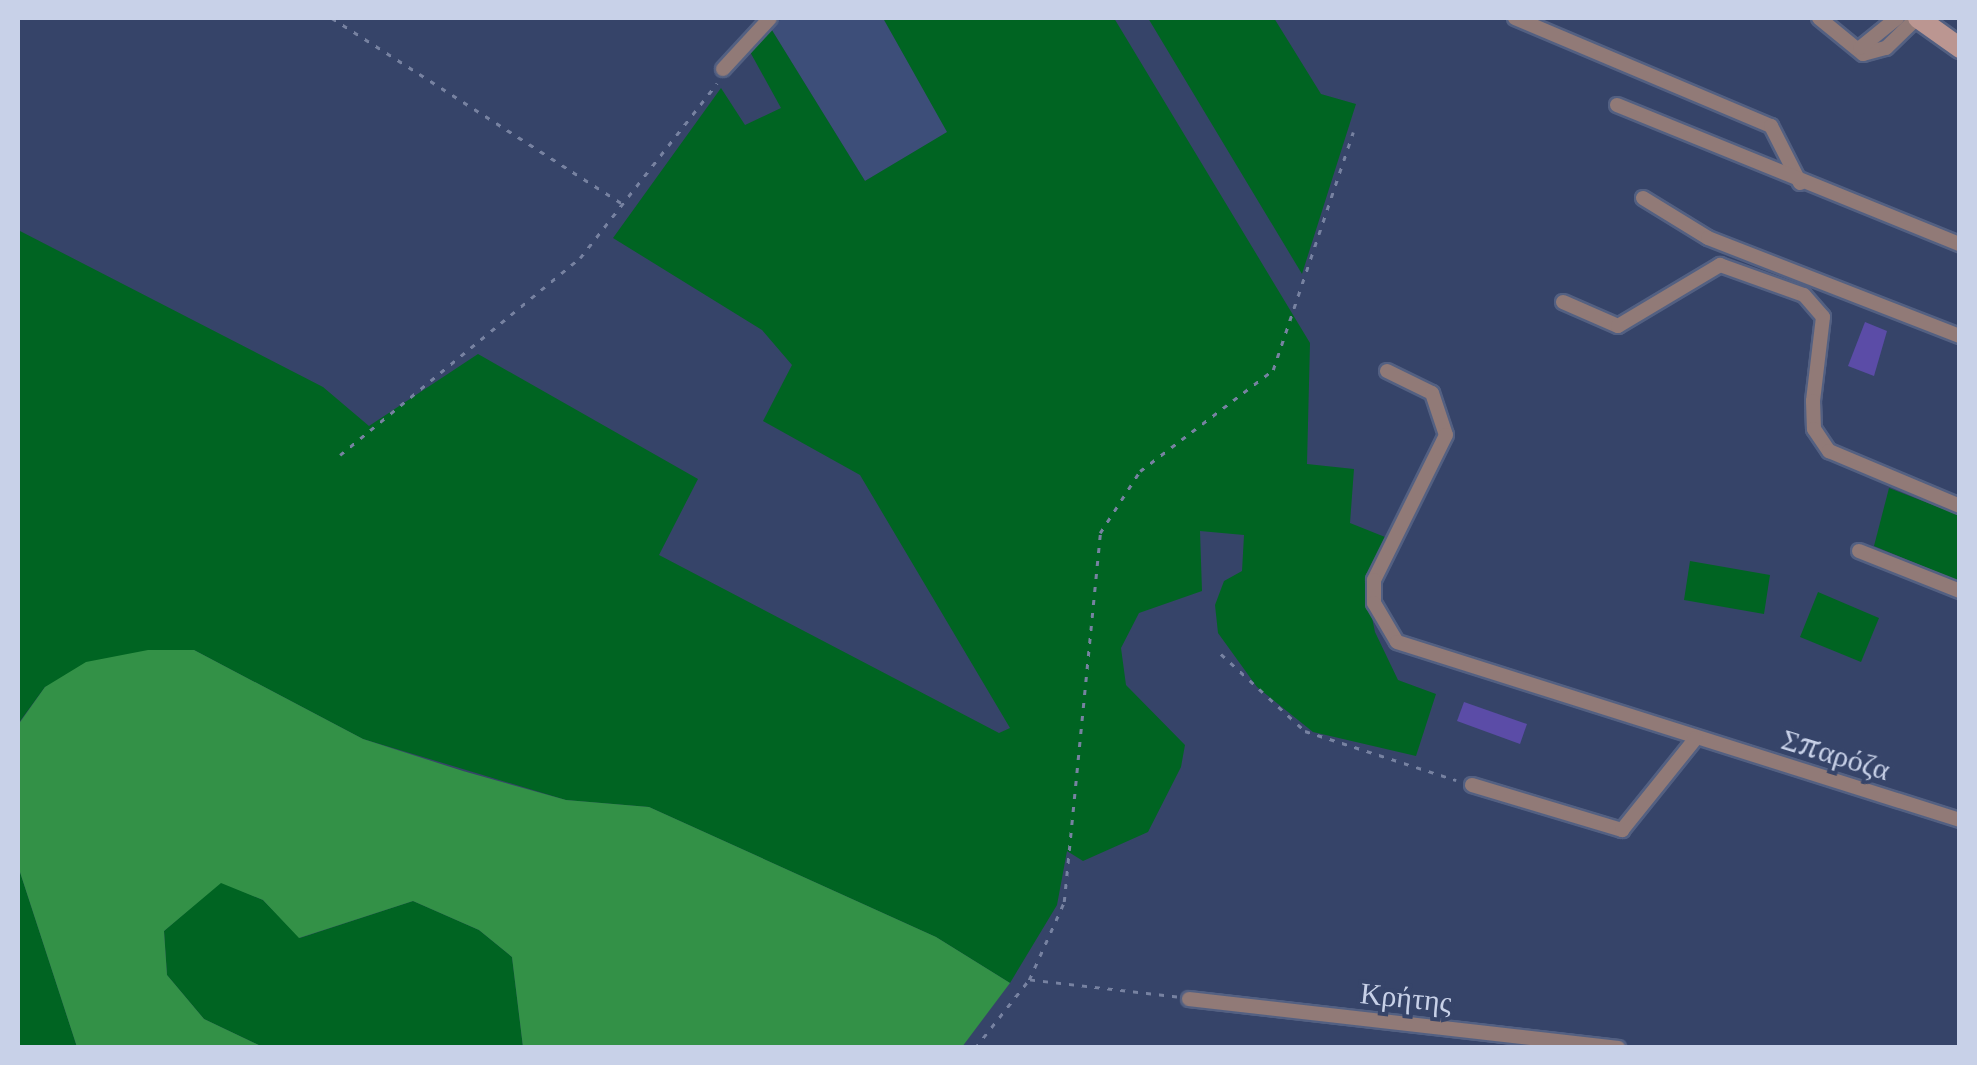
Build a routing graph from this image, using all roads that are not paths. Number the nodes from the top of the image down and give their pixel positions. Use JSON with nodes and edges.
{"nodes":[{"id":1,"x":770,"y":18,"type":"edge"},
{"id":2,"x":1515,"y":18,"type":"edge"},
{"id":3,"x":1820,"y":18,"type":"edge"},
{"id":4,"x":1897,"y":18,"type":"edge"},
{"id":5,"x":1917,"y":18,"type":"edge"},
{"id":6,"x":1849,"y":48,"type":"junction"},
{"id":7,"x":1960,"y":48,"type":"edge"},
{"id":8,"x":723,"y":69,"type":"road end"},
{"id":9,"x":1617,"y":105,"type":"dead end"},
{"id":10,"x":1800,"y":183,"type":"junction"},
{"id":11,"x":1643,"y":198,"type":"dead end"},
{"id":12,"x":1960,"y":244,"type":"edge"},
{"id":13,"x":1562,"y":302,"type":"dead end"},
{"id":14,"x":1960,"y":336,"type":"edge"},
{"id":15,"x":1387,"y":371,"type":"dead end"},
{"id":16,"x":1960,"y":506,"type":"edge"},
{"id":17,"x":1859,"y":551,"type":"dead end"},
{"id":18,"x":1960,"y":591,"type":"edge"},
{"id":19,"x":1696,"y":738,"type":"junction"},
{"id":20,"x":1472,"y":786,"type":"road end"},
{"id":21,"x":1960,"y":820,"type":"edge"},
{"id":22,"x":1189,"y":999,"type":"road end"},
{"id":23,"x":1618,"y":1048,"type":"edge"}],
"edges":[{"from":1,"to":8,"type":"street"},
{"from":2,"to":10,"type":"street"},
{"from":3,"to":6,"type":"street"},
{"from":4,"to":6,"type":"street"},
{"from":5,"to":6,"type":"street"},
{"from":5,"to":7,"type":"main road"},
{"from":9,"to":10,"type":"street"},
{"from":10,"to":12,"type":"street"},
{"from":11,"to":14,"type":"street"},
{"from":13,"to":16,"type":"street"},
{"from":15,"to":19,"type":"street","name":"Σπαρόζα"},
{"from":17,"to":18,"type":"street"},
{"from":19,"to":20,"type":"street"},
{"from":19,"to":21,"type":"street","name":"Σπαρόζα"},
{"from":22,"to":23,"type":"street","name":"Κρήτης"}]}
